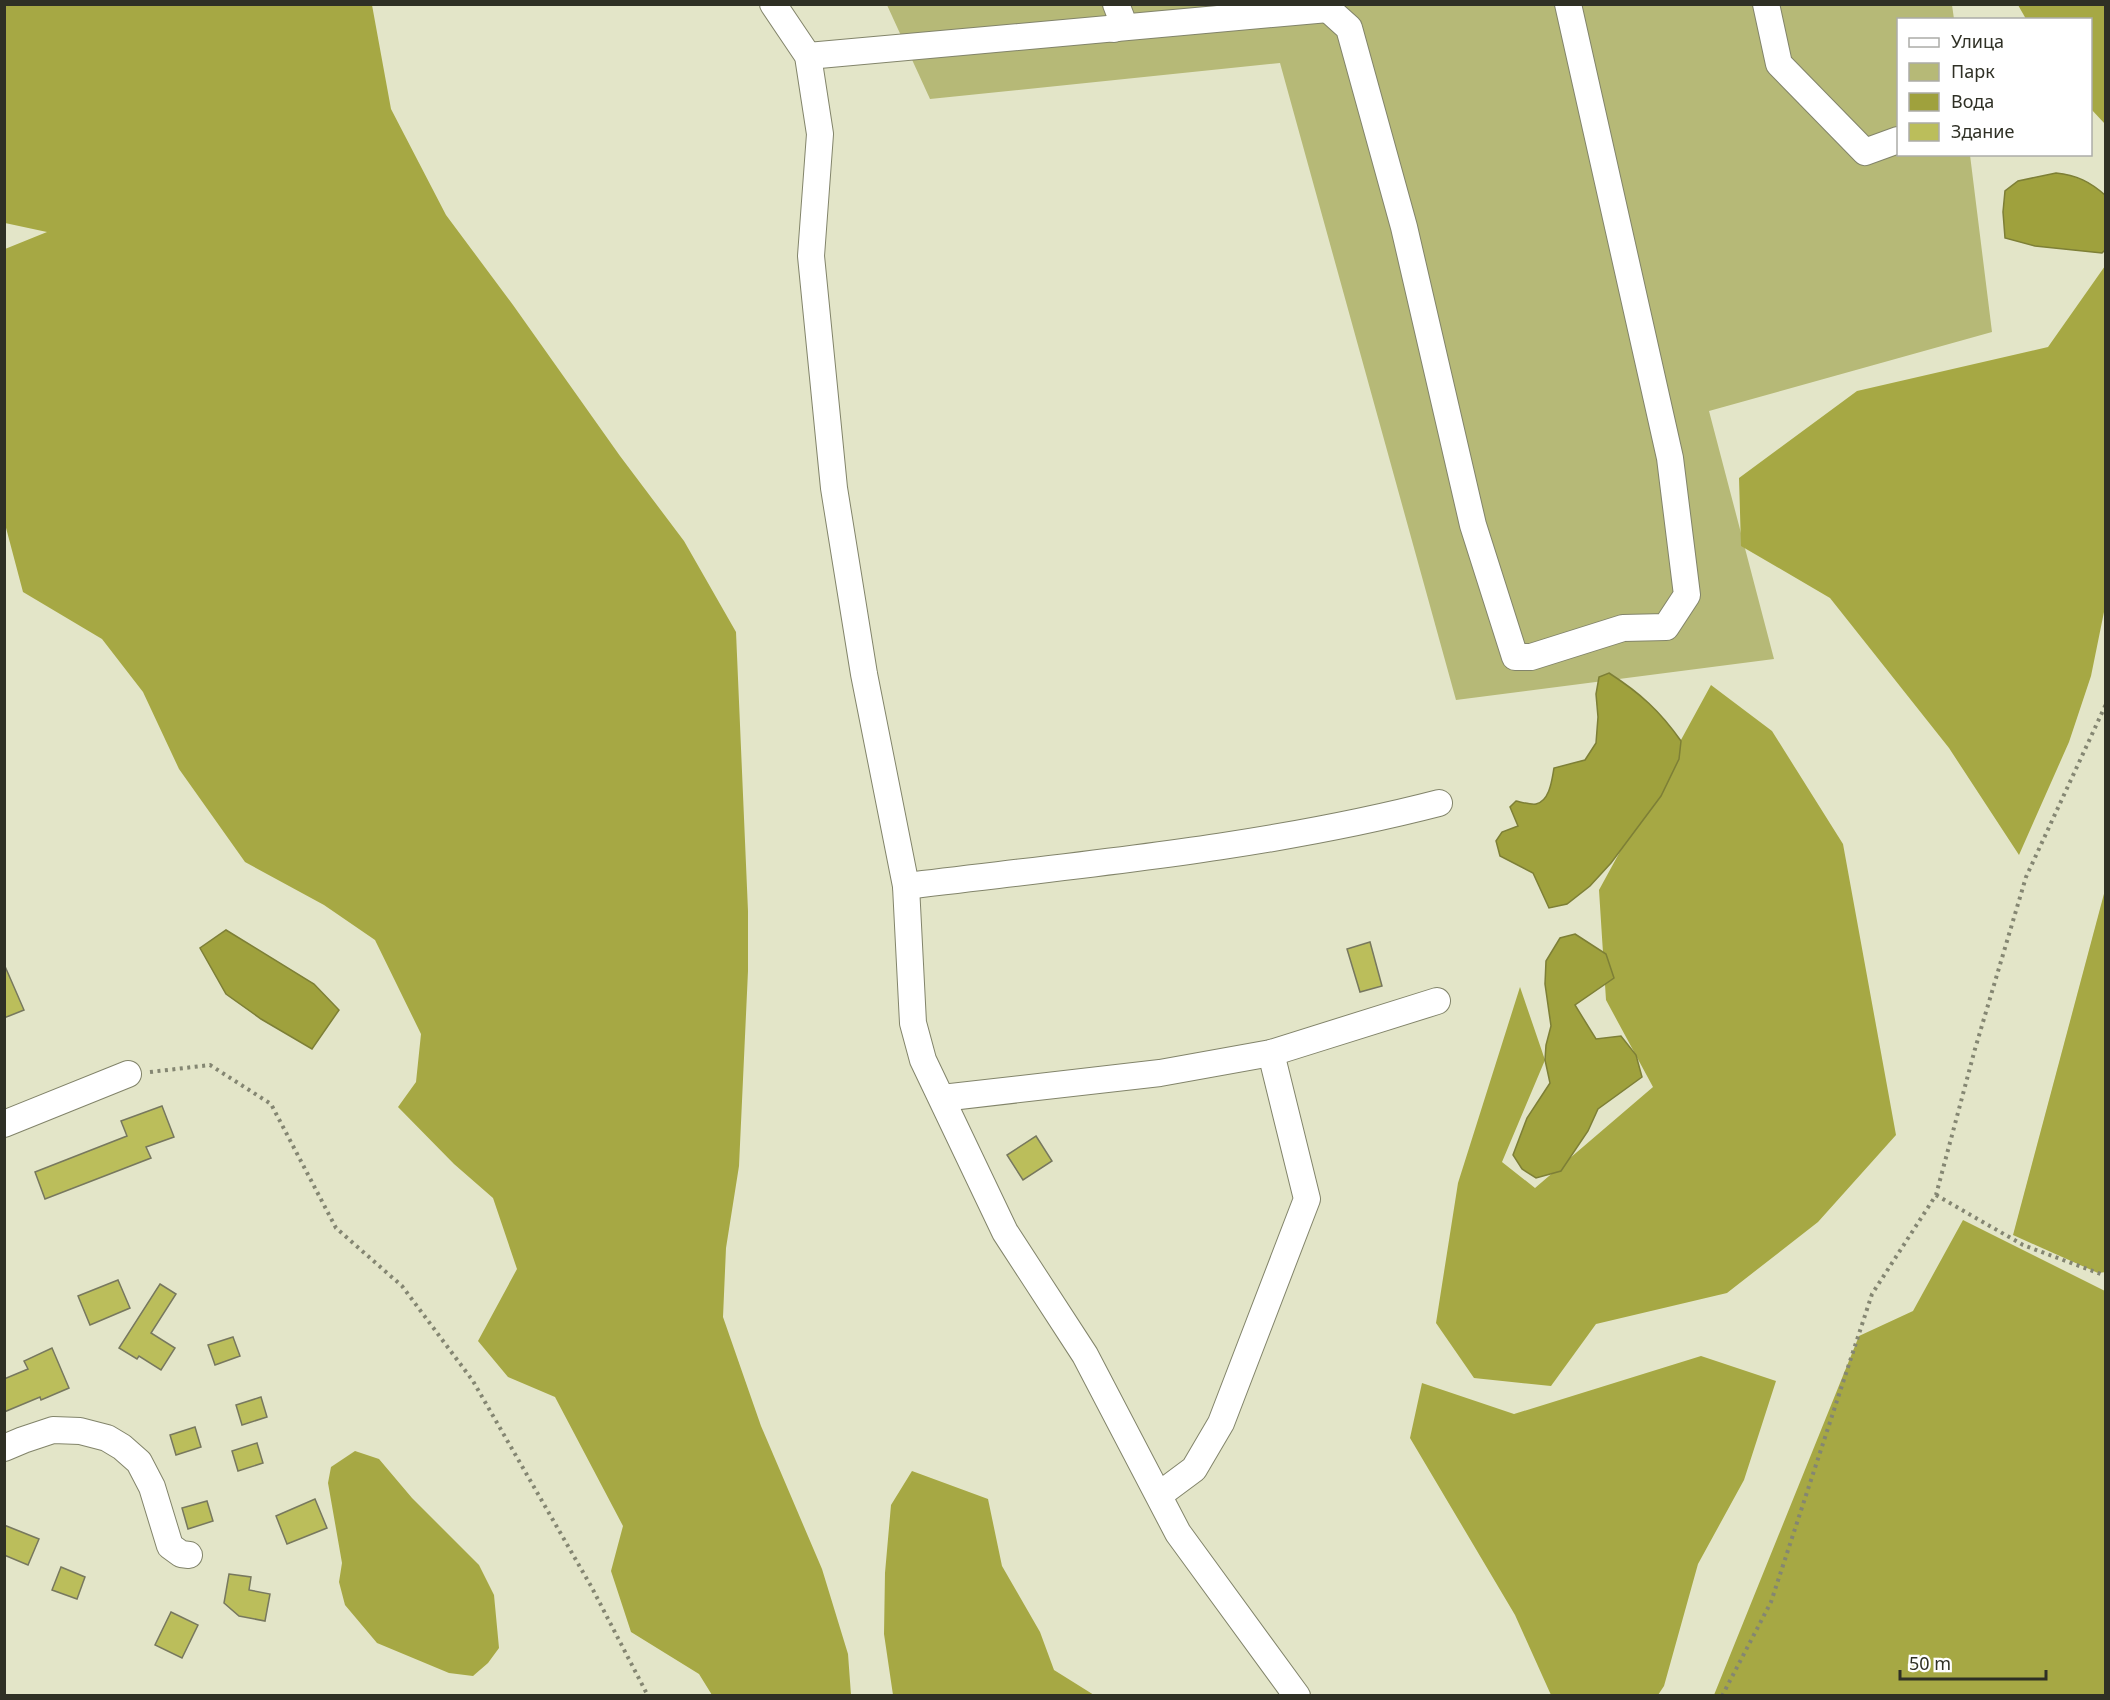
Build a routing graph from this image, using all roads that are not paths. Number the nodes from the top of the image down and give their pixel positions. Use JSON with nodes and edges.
{"nodes":[{"id":1,"x":773,"y":4,"type":"edge"},
{"id":2,"x":1568,"y":4,"type":"edge"},
{"id":3,"x":1766,"y":4,"type":"edge"},
{"id":4,"x":1328,"y":7,"type":"edge"},
{"id":5,"x":1115,"y":17,"type":"edge"},
{"id":6,"x":808,"y":56,"type":"junction"},
{"id":7,"x":1897,"y":141,"type":"edge"},
{"id":8,"x":1439,"y":803,"type":"dead end"},
{"id":9,"x":906,"y":886,"type":"junction"},
{"id":10,"x":1437,"y":1001,"type":"dead end"},
{"id":11,"x":1271,"y":1053,"type":"junction"},
{"id":12,"x":128,"y":1074,"type":"road end"},
{"id":13,"x":942,"y":1098,"type":"junction"},
{"id":14,"x":4,"y":1124,"type":"edge"},
{"id":15,"x":4,"y":1448,"type":"edge"},
{"id":16,"x":1158,"y":1495,"type":"junction"},
{"id":17,"x":189,"y":1555,"type":"dead end"},
{"id":18,"x":1297,"y":1695,"type":"edge"}],
"edges":[{"from":1,"to":6,"type":"street"},
{"from":2,"to":4,"type":"street"},
{"from":3,"to":7,"type":"street"},
{"from":4,"to":5,"type":"street"},
{"from":5,"to":6,"type":"street"},
{"from":6,"to":9,"type":"street"},
{"from":8,"to":9,"type":"street"},
{"from":9,"to":13,"type":"street"},
{"from":10,"to":11,"type":"street"},
{"from":11,"to":13,"type":"street"},
{"from":11,"to":16,"type":"street"},
{"from":12,"to":14,"type":"street"},
{"from":13,"to":16,"type":"street"},
{"from":15,"to":17,"type":"street"},
{"from":16,"to":18,"type":"street"}]}
